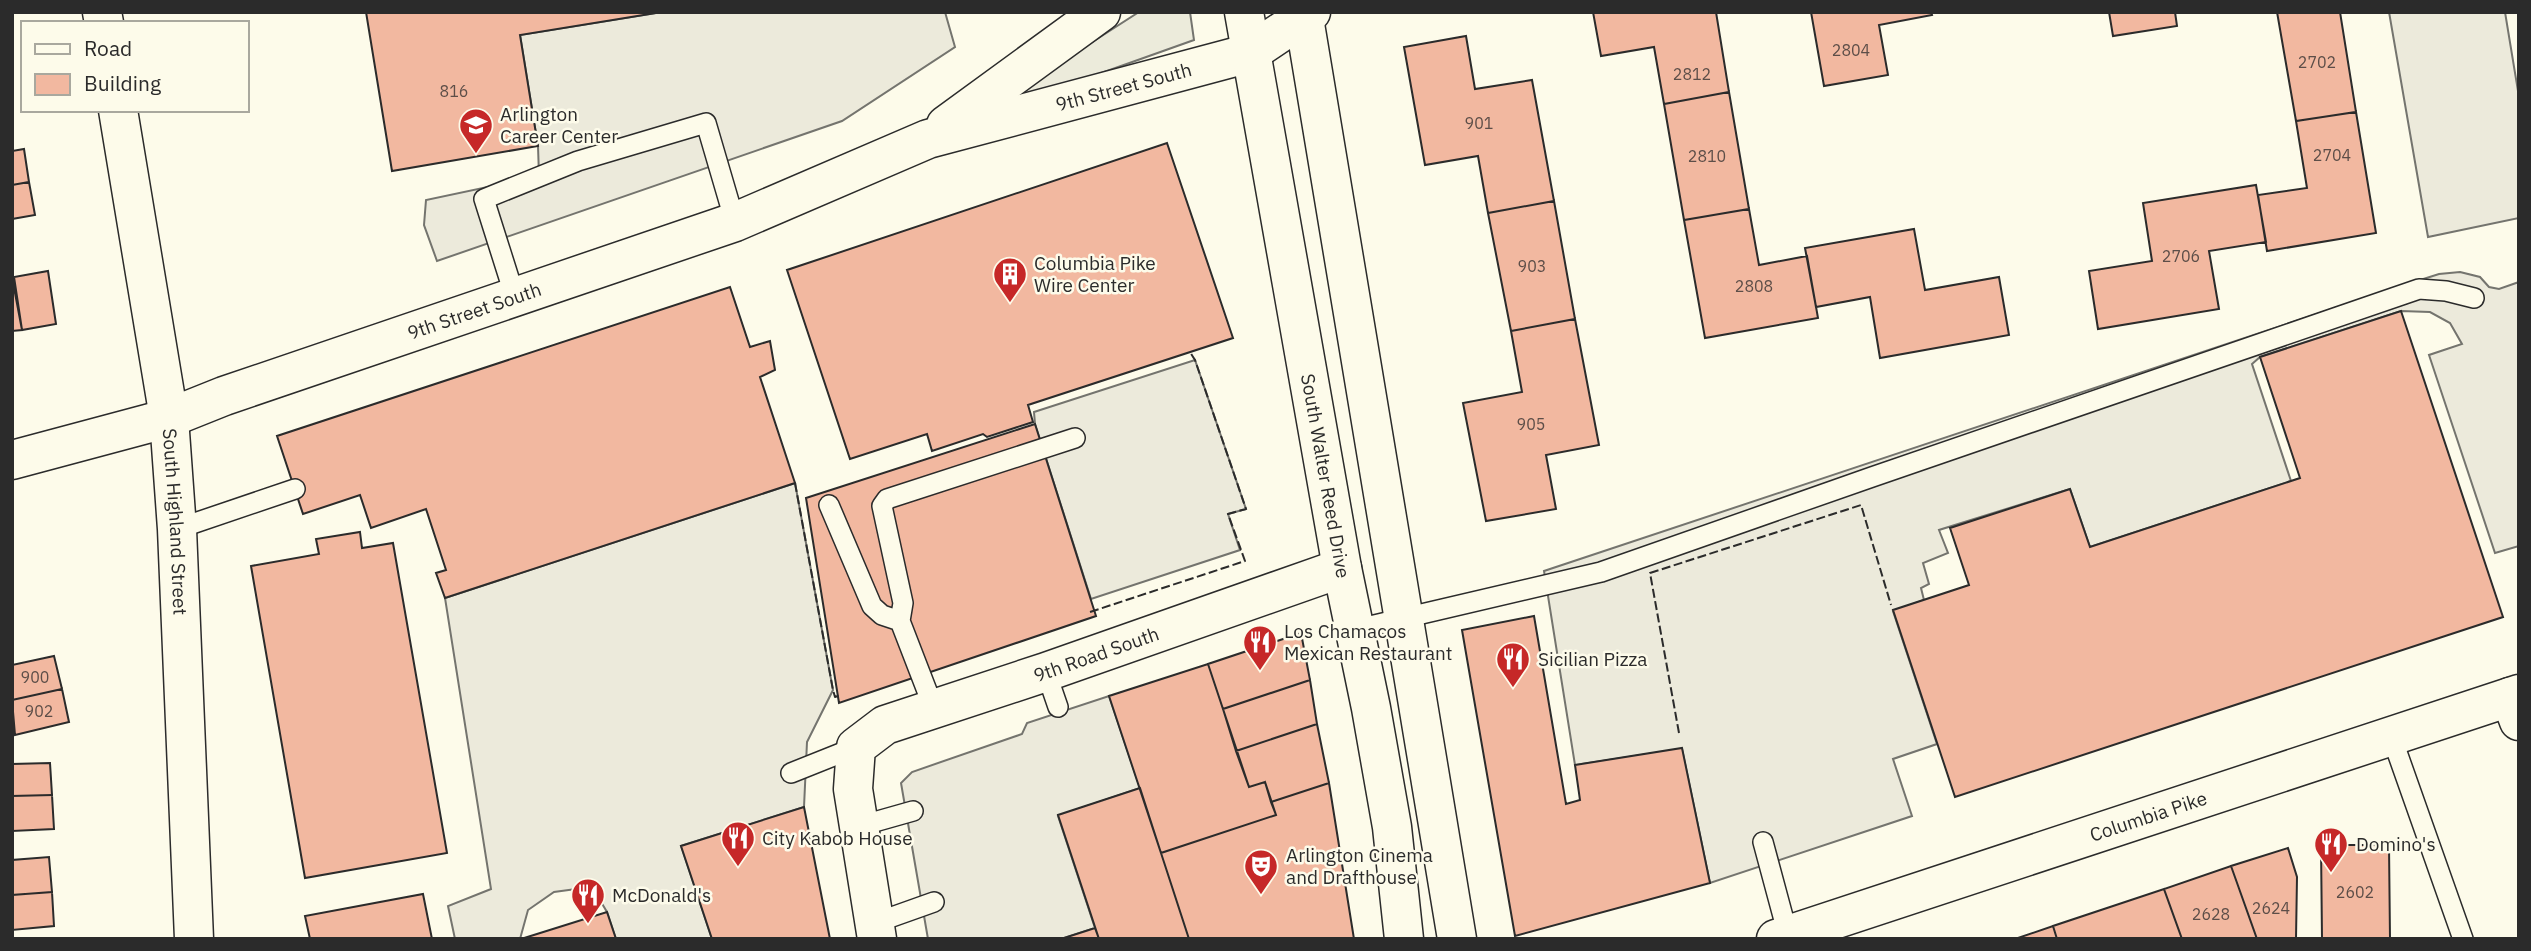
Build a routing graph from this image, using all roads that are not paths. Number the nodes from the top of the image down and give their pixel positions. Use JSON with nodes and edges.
{"nodes":[{"id":1,"x":1101,"y":12,"type":"edge"},
{"id":2,"x":1244,"y":12,"type":"edge"},
{"id":3,"x":1306,"y":14,"type":"edge"},
{"id":4,"x":1250,"y":53,"type":"junction"},
{"id":5,"x":118,"y":112,"type":"edge"},
{"id":6,"x":928,"y":139,"type":"junction"},
{"id":7,"x":735,"y":222,"type":"junction"},
{"id":8,"x":516,"y":297,"type":"junction"},
{"id":9,"x":2474,"y":298,"type":"dead end"},
{"id":10,"x":169,"y":418,"type":"junction"},
{"id":11,"x":1075,"y":438,"type":"dead end"},
{"id":12,"x":12,"y":460,"type":"edge"},
{"id":13,"x":295,"y":489,"type":"dead end"},
{"id":14,"x":829,"y":505,"type":"dead end"},
{"id":15,"x":177,"y":529,"type":"junction"},
{"id":16,"x":1342,"y":568,"type":"junction"},
{"id":17,"x":1404,"y":617,"type":"junction"},
{"id":18,"x":900,"y":621,"type":"junction"},
{"id":19,"x":1353,"y":629,"type":"junction"},
{"id":20,"x":2516,"y":704,"type":"edge"},
{"id":21,"x":934,"y":709,"type":"junction"},
{"id":22,"x":2392,"y":738,"type":"junction"},
{"id":23,"x":856,"y":747,"type":"junction"},
{"id":24,"x":791,"y":773,"type":"dead end"},
{"id":25,"x":913,"y":811,"type":"dead end"},
{"id":26,"x":860,"y":826,"type":"junction"},
{"id":27,"x":1763,"y":842,"type":"dead end"},
{"id":28,"x":934,"y":902,"type":"dead end"},
{"id":29,"x":876,"y":931,"type":"edge"},
{"id":30,"x":1782,"y":937,"type":"edge"},
{"id":31,"x":194,"y":939,"type":"edge"},
{"id":32,"x":1404,"y":939,"type":"edge"},
{"id":33,"x":1457,"y":939,"type":"edge"},
{"id":34,"x":2463,"y":939,"type":"edge"}],
"edges":[{"from":1,"to":6,"type":"street","name":"9th Street South"},
{"from":2,"to":4,"type":"street","name":"South Walter Reed Drive"},
{"from":3,"to":4,"type":"street","name":"9th Street South"},
{"from":3,"to":17,"type":"street"},
{"from":4,"to":6,"type":"street","name":"9th Street South"},
{"from":4,"to":16,"type":"street","name":"South Walter Reed Drive"},
{"from":5,"to":10,"type":"street","name":"South Highland Street"},
{"from":6,"to":7,"type":"street","name":"9th Street South"},
{"from":7,"to":8,"type":"street","name":"9th Street South"},
{"from":7,"to":8,"type":"lane"},
{"from":8,"to":10,"type":"street","name":"9th Street South"},
{"from":9,"to":17,"type":"lane"},
{"from":10,"to":12,"type":"street","name":"9th Street South"},
{"from":10,"to":15,"type":"street","name":"South Highland Street"},
{"from":11,"to":18,"type":"lane"},
{"from":13,"to":15,"type":"lane"},
{"from":14,"to":18,"type":"lane"},
{"from":15,"to":31,"type":"street","name":"South Highland Street"},
{"from":16,"to":19,"type":"street","name":"South Walter Reed Drive"},
{"from":16,"to":21,"type":"street","name":"9th Road South"},
{"from":17,"to":19,"type":"lane"},
{"from":17,"to":33,"type":"street"},
{"from":18,"to":21,"type":"lane"},
{"from":19,"to":32,"type":"street","name":"South Walter Reed Drive"},
{"from":20,"to":22,"type":"street","name":"Columbia Pike"},
{"from":21,"to":23,"type":"street","name":"9th Road South"},
{"from":22,"to":30,"type":"street","name":"Columbia Pike"},
{"from":22,"to":34,"type":"lane"},
{"from":23,"to":24,"type":"lane"},
{"from":23,"to":26,"type":"street"},
{"from":25,"to":26,"type":"lane"},
{"from":26,"to":29,"type":"street"},
{"from":27,"to":30,"type":"lane"},
{"from":28,"to":29,"type":"lane"}]}
